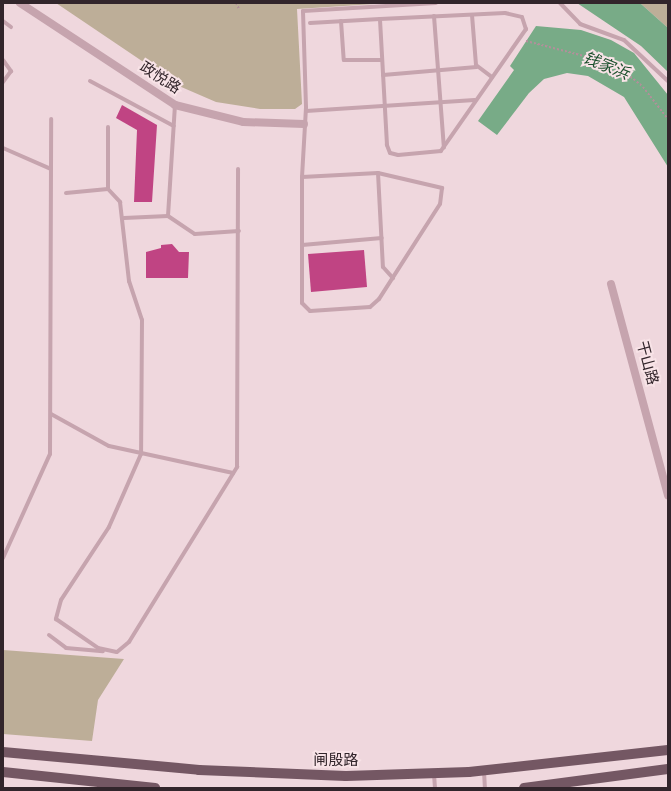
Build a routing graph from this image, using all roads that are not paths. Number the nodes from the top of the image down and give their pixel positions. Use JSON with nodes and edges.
{"nodes":[{"id":1,"x":20,"y":3,"type":"edge"},
{"id":2,"x":436,"y":3,"type":"edge"},
{"id":3,"x":560,"y":3,"type":"edge"},
{"id":4,"x":472,"y":14,"type":"junction"},
{"id":5,"x":434,"y":16,"type":"junction"},
{"id":6,"x":380,"y":19,"type":"junction"},
{"id":7,"x":3,"y":21,"type":"edge"},
{"id":8,"x":341,"y":21,"type":"junction"},
{"id":9,"x":310,"y":23,"type":"dead end"},
{"id":10,"x":12,"y":27,"type":"dead end"},
{"id":11,"x":3,"y":60,"type":"edge"},
{"id":12,"x":382,"y":60,"type":"junction"},
{"id":13,"x":477,"y":67,"type":"junction"},
{"id":14,"x":438,"y":70,"type":"junction"},
{"id":15,"x":383,"y":75,"type":"junction"},
{"id":16,"x":492,"y":77,"type":"junction"},
{"id":17,"x":90,"y":81,"type":"dead end"},
{"id":18,"x":668,"y":81,"type":"edge"},
{"id":19,"x":3,"y":82,"type":"edge"},
{"id":20,"x":475,"y":100,"type":"junction"},
{"id":21,"x":439,"y":102,"type":"junction"},
{"id":22,"x":175,"y":105,"type":"junction"},
{"id":23,"x":384,"y":105,"type":"junction"},
{"id":24,"x":306,"y":111,"type":"junction"},
{"id":25,"x":51,"y":119,"type":"dead end"},
{"id":26,"x":304,"y":124,"type":"junction"},
{"id":27,"x":174,"y":126,"type":"junction"},
{"id":28,"x":108,"y":127,"type":"dead end"},
{"id":29,"x":3,"y":148,"type":"edge"},
{"id":30,"x":444,"y":148,"type":"junction"},
{"id":31,"x":51,"y":169,"type":"junction"},
{"id":32,"x":238,"y":170,"type":"dead end"},
{"id":33,"x":378,"y":173,"type":"junction"},
{"id":34,"x":302,"y":177,"type":"junction"},
{"id":35,"x":108,"y":189,"type":"junction"},
{"id":36,"x":66,"y":192,"type":"dead end"},
{"id":37,"x":168,"y":216,"type":"junction"},
{"id":38,"x":124,"y":218,"type":"junction"},
{"id":39,"x":239,"y":231,"type":"junction"},
{"id":40,"x":382,"y":238,"type":"junction"},
{"id":41,"x":302,"y":245,"type":"junction"},
{"id":42,"x":393,"y":278,"type":"junction"},
{"id":43,"x":611,"y":284,"type":"dead end"},
{"id":44,"x":51,"y":414,"type":"junction"},
{"id":45,"x":141,"y":454,"type":"junction"},
{"id":46,"x":233,"y":473,"type":"junction"},
{"id":47,"x":668,"y":495,"type":"edge"},
{"id":48,"x":3,"y":558,"type":"edge"},
{"id":49,"x":50,"y":635,"type":"dead end"},
{"id":50,"x":111,"y":652,"type":"junction"},
{"id":51,"x":668,"y":750,"type":"edge"},
{"id":52,"x":3,"y":752,"type":"edge"},
{"id":53,"x":668,"y":769,"type":"edge"},
{"id":54,"x":484,"y":770,"type":"junction"},
{"id":55,"x":3,"y":772,"type":"edge"},
{"id":56,"x":434,"y":774,"type":"junction"},
{"id":57,"x":90,"y":785,"type":"edge"},
{"id":58,"x":155,"y":788,"type":"edge"},
{"id":59,"x":435,"y":788,"type":"edge"},
{"id":60,"x":485,"y":788,"type":"edge"},
{"id":61,"x":524,"y":788,"type":"edge"}],
"edges":[{"from":1,"to":22,"type":"street","name":"政悦路"},
{"from":2,"to":24,"type":"lane"},
{"from":3,"to":18,"type":"lane"},
{"from":4,"to":5,"type":"lane"},
{"from":4,"to":13,"type":"lane"},
{"from":4,"to":16,"type":"lane"},
{"from":5,"to":6,"type":"lane"},
{"from":5,"to":14,"type":"lane"},
{"from":6,"to":8,"type":"lane"},
{"from":6,"to":12,"type":"lane"},
{"from":7,"to":10,"type":"lane"},
{"from":8,"to":9,"type":"lane"},
{"from":8,"to":12,"type":"lane"},
{"from":11,"to":19,"type":"lane"},
{"from":12,"to":15,"type":"lane"},
{"from":13,"to":14,"type":"lane"},
{"from":13,"to":16,"type":"lane"},
{"from":14,"to":15,"type":"lane"},
{"from":14,"to":21,"type":"lane"},
{"from":15,"to":23,"type":"lane"},
{"from":16,"to":20,"type":"lane"},
{"from":17,"to":27,"type":"lane"},
{"from":20,"to":21,"type":"lane"},
{"from":20,"to":30,"type":"lane"},
{"from":21,"to":23,"type":"lane"},
{"from":21,"to":30,"type":"lane"},
{"from":22,"to":26,"type":"street","name":"政悦路"},
{"from":22,"to":27,"type":"lane"},
{"from":23,"to":24,"type":"lane"},
{"from":23,"to":30,"type":"lane"},
{"from":24,"to":26,"type":"lane"},
{"from":25,"to":31,"type":"lane"},
{"from":26,"to":34,"type":"lane"},
{"from":27,"to":37,"type":"lane"},
{"from":28,"to":35,"type":"lane"},
{"from":29,"to":31,"type":"lane"},
{"from":31,"to":44,"type":"lane"},
{"from":32,"to":39,"type":"lane"},
{"from":33,"to":34,"type":"lane"},
{"from":33,"to":40,"type":"lane"},
{"from":33,"to":42,"type":"lane"},
{"from":34,"to":41,"type":"lane"},
{"from":35,"to":36,"type":"lane"},
{"from":35,"to":38,"type":"lane"},
{"from":37,"to":38,"type":"lane"},
{"from":37,"to":39,"type":"lane"},
{"from":38,"to":45,"type":"lane"},
{"from":39,"to":46,"type":"lane"},
{"from":40,"to":41,"type":"lane"},
{"from":40,"to":42,"type":"lane"},
{"from":41,"to":42,"type":"lane"},
{"from":43,"to":47,"type":"street","name":"干山路"},
{"from":44,"to":45,"type":"lane"},
{"from":44,"to":48,"type":"lane"},
{"from":45,"to":46,"type":"lane"},
{"from":45,"to":50,"type":"lane"},
{"from":46,"to":50,"type":"lane"},
{"from":49,"to":50,"type":"lane"},
{"from":51,"to":54,"type":"main road","name":"闸殷路"},
{"from":52,"to":56,"type":"main road","name":"闸殷路"},
{"from":53,"to":61,"type":"main road"},
{"from":54,"to":56,"type":"main road","name":"闸殷路"},
{"from":54,"to":60,"type":"lane"},
{"from":55,"to":57,"type":"main road"},
{"from":56,"to":59,"type":"lane"},
{"from":57,"to":58,"type":"main road"}]}
